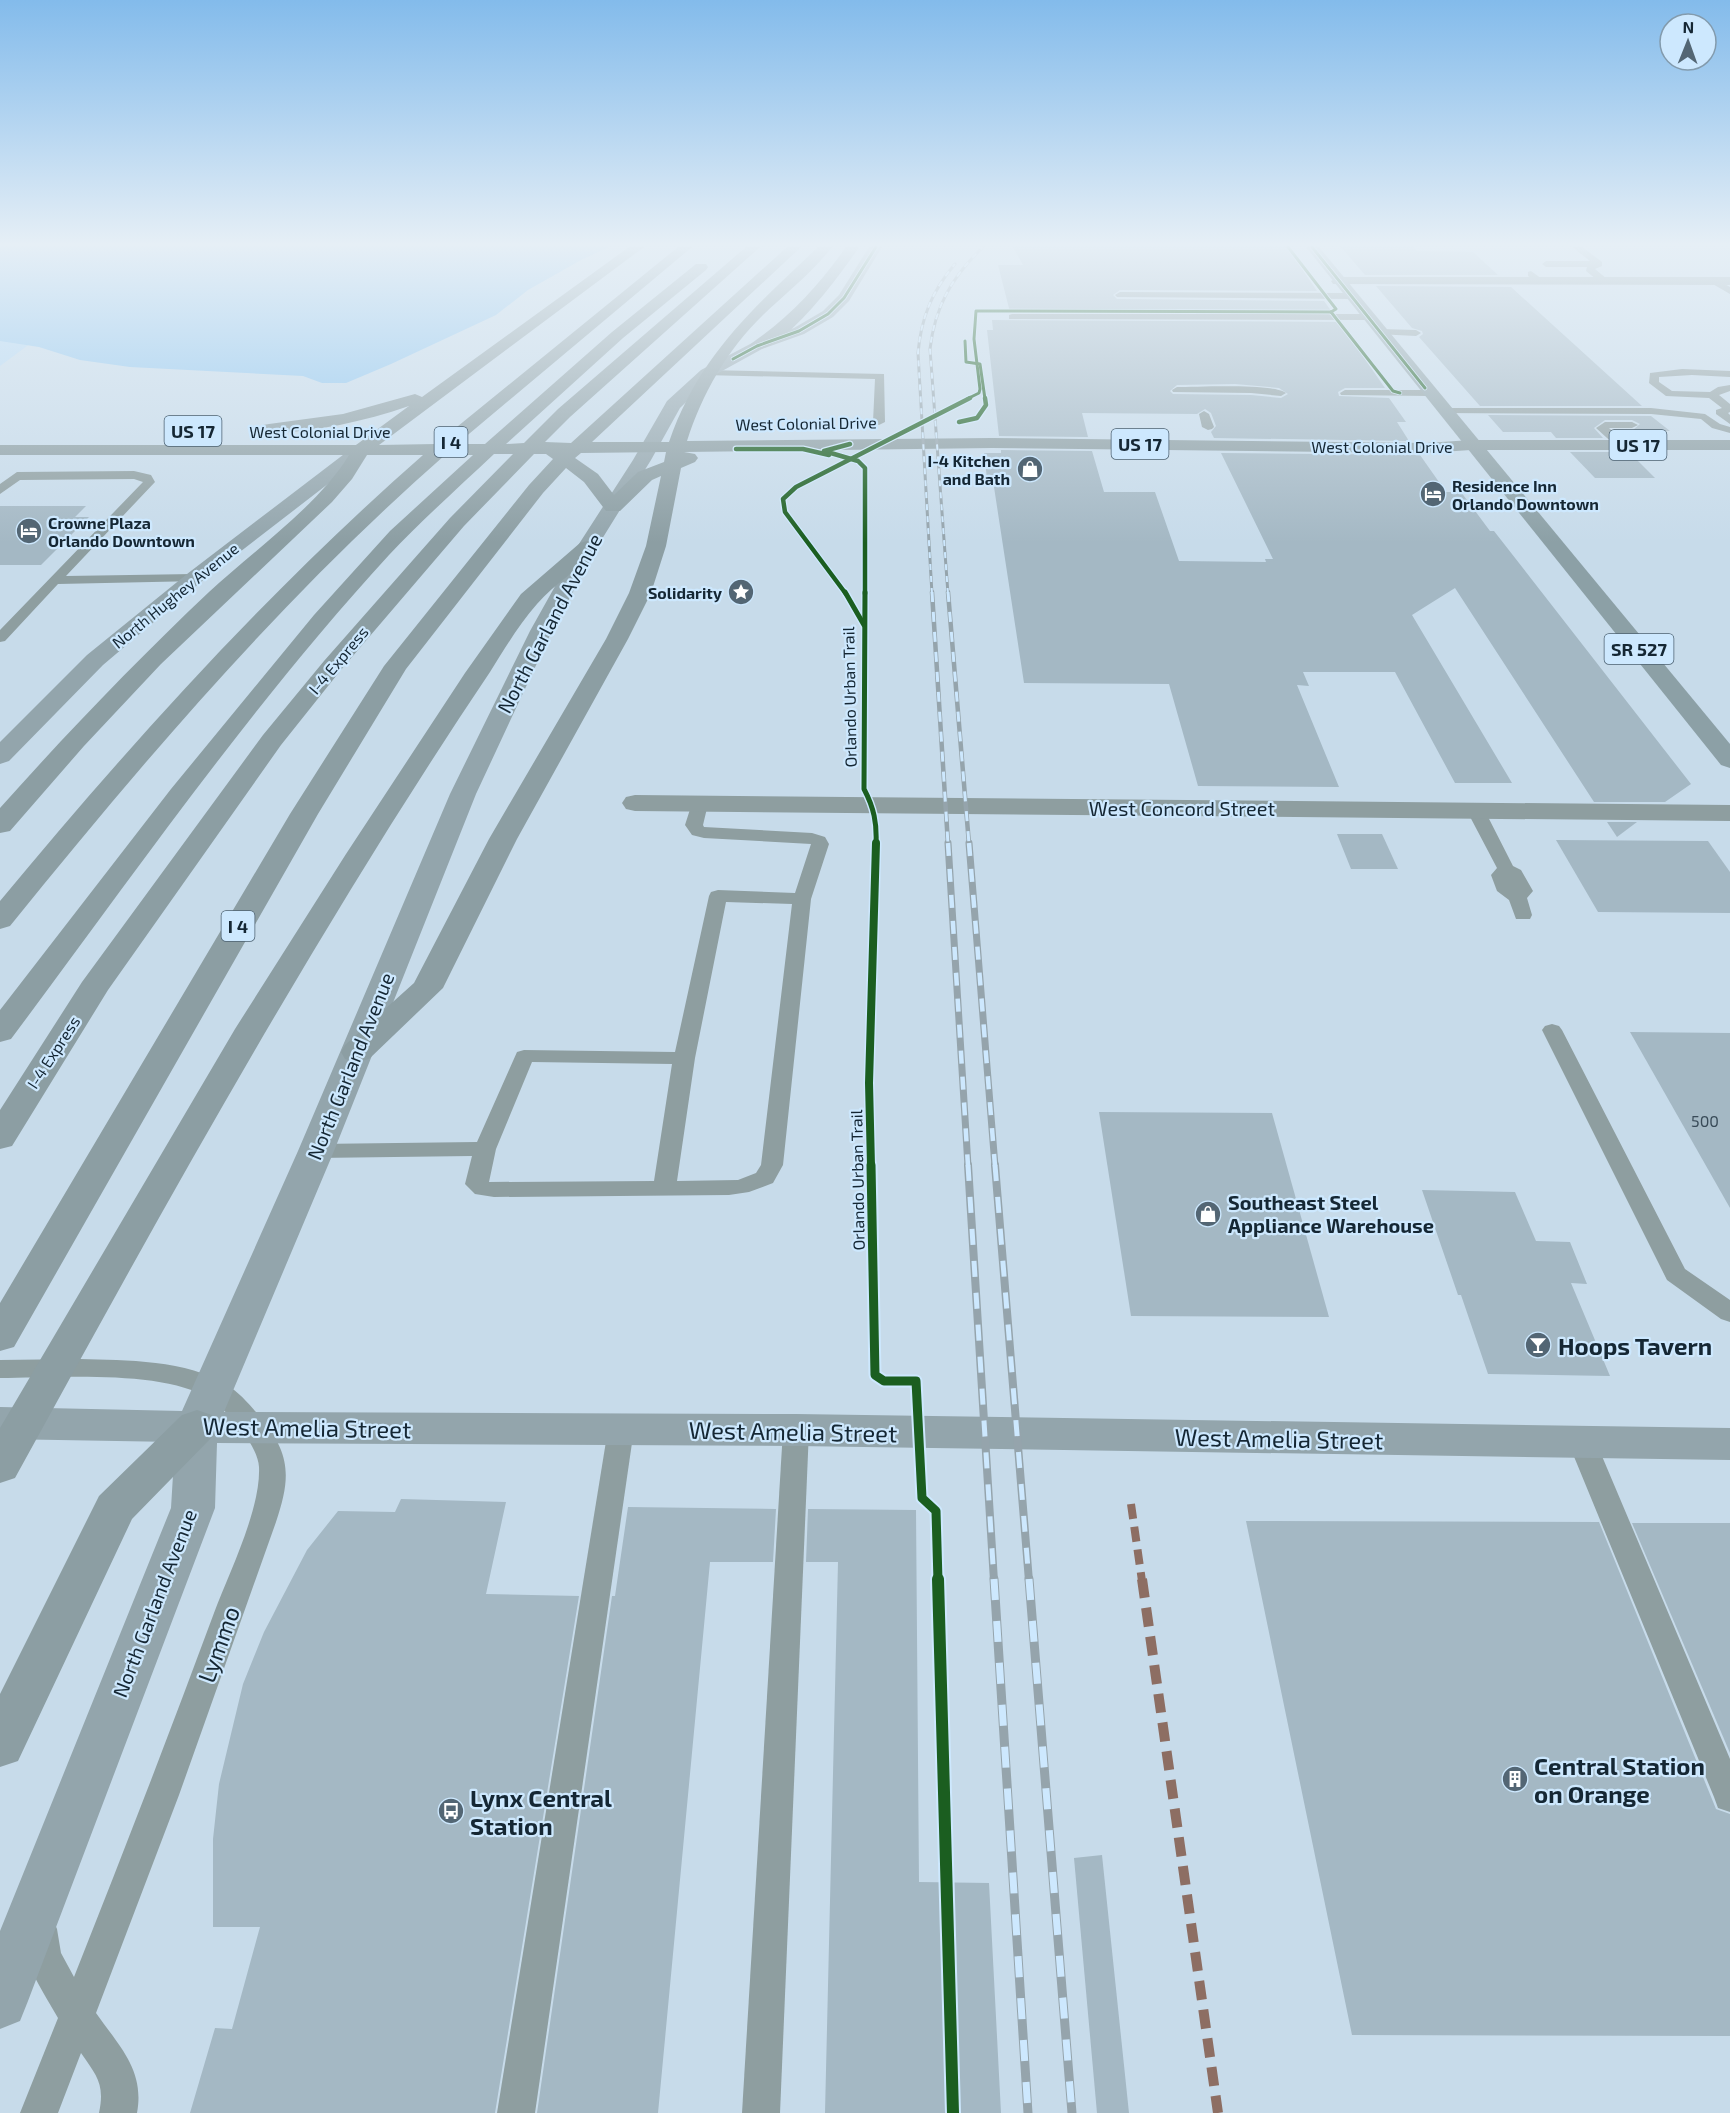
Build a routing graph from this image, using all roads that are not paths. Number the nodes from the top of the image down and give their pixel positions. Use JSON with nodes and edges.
{"nodes":[{"id":1,"x":503,"y":346,"type":"edge"},
{"id":2,"x":560,"y":346,"type":"edge"},
{"id":3,"x":607,"y":346,"type":"edge"},
{"id":4,"x":639,"y":346,"type":"edge"},
{"id":5,"x":686,"y":346,"type":"edge"},
{"id":6,"x":728,"y":346,"type":"edge"},
{"id":7,"x":757,"y":346,"type":"edge"},
{"id":8,"x":1391,"y":346,"type":"edge"},
{"id":9,"x":465,"y":373,"type":"junction"},
{"id":10,"x":707,"y":373,"type":"junction"},
{"id":11,"x":1730,"y":374,"type":"edge"},
{"id":12,"x":1730,"y":388,"type":"edge"},
{"id":13,"x":442,"y":390,"type":"junction"},
{"id":14,"x":1177,"y":390,"type":"dead end"},
{"id":15,"x":1281,"y":393,"type":"dead end"},
{"id":16,"x":1345,"y":393,"type":"dead end"},
{"id":17,"x":1429,"y":393,"type":"junction"},
{"id":18,"x":1712,"y":395,"type":"junction"},
{"id":19,"x":1443,"y":411,"type":"junction"},
{"id":20,"x":1730,"y":421,"type":"edge"},
{"id":21,"x":873,"y":422,"type":"joint"},
{"id":22,"x":1001,"y":422,"type":"dead end"},
{"id":23,"x":1201,"y":422,"type":"dead end"},
{"id":24,"x":705,"y":425,"type":"dead end"},
{"id":25,"x":1641,"y":425,"type":"dead end"},
{"id":26,"x":659,"y":426,"type":"junction"},
{"id":27,"x":498,"y":430,"type":"junction"},
{"id":28,"x":523,"y":430,"type":"junction"},
{"id":29,"x":1730,"y":430,"type":"edge"},
{"id":30,"x":387,"y":431,"type":"junction"},
{"id":31,"x":810,"y":444,"type":"junction"},
{"id":32,"x":1471,"y":445,"type":"junction"},
{"id":33,"x":1621,"y":445,"type":"junction"},
{"id":34,"x":1730,"y":445,"type":"edge"},
{"id":35,"x":649,"y":446,"type":"junction"},
{"id":36,"x":548,"y":447,"type":"junction"},
{"id":37,"x":0,"y":450,"type":"edge"},
{"id":38,"x":362,"y":450,"type":"junction"},
{"id":39,"x":0,"y":490,"type":"edge"},
{"id":40,"x":613,"y":507,"type":"junction"},
{"id":41,"x":587,"y":548,"type":"junction"},
{"id":42,"x":194,"y":578,"type":"junction"},
{"id":43,"x":53,"y":581,"type":"junction"},
{"id":44,"x":0,"y":638,"type":"edge"},
{"id":45,"x":0,"y":756,"type":"edge"},
{"id":46,"x":1730,"y":760,"type":"edge"},
{"id":47,"x":635,"y":803,"type":"dead end"},
{"id":48,"x":699,"y":804,"type":"junction"},
{"id":49,"x":1476,"y":811,"type":"junction"},
{"id":50,"x":1730,"y":813,"type":"edge"},
{"id":51,"x":0,"y":825,"type":"edge"},
{"id":52,"x":802,"y":899,"type":"junction"},
{"id":53,"x":1520,"y":906,"type":"dead end"},
{"id":54,"x":0,"y":920,"type":"edge"},
{"id":55,"x":1552,"y":1030,"type":"dead end"},
{"id":56,"x":0,"y":1032,"type":"edge"},
{"id":57,"x":357,"y":1052,"type":"junction"},
{"id":58,"x":684,"y":1058,"type":"junction"},
{"id":59,"x":0,"y":1138,"type":"edge"},
{"id":60,"x":485,"y":1149,"type":"junction"},
{"id":61,"x":316,"y":1151,"type":"junction"},
{"id":62,"x":664,"y":1189,"type":"junction"},
{"id":63,"x":1730,"y":1313,"type":"edge"},
{"id":64,"x":3,"y":1331,"type":"edge"},
{"id":65,"x":0,"y":1369,"type":"edge"},
{"id":66,"x":205,"y":1407,"type":"junction"},
{"id":67,"x":0,"y":1423,"type":"edge"},
{"id":68,"x":254,"y":1428,"type":"junction"},
{"id":69,"x":621,"y":1429,"type":"junction"},
{"id":70,"x":796,"y":1430,"type":"junction"},
{"id":71,"x":1582,"y":1442,"type":"junction"},
{"id":72,"x":1730,"y":1444,"type":"edge"},
{"id":73,"x":0,"y":1466,"type":"edge"},
{"id":74,"x":0,"y":1745,"type":"edge"},
{"id":75,"x":1730,"y":1797,"type":"edge"},
{"id":76,"x":37,"y":1908,"type":"junction"},
{"id":77,"x":0,"y":2001,"type":"edge"},
{"id":78,"x":77,"y":2017,"type":"junction"},
{"id":79,"x":39,"y":2113,"type":"edge"},
{"id":80,"x":118,"y":2113,"type":"edge"},
{"id":81,"x":516,"y":2113,"type":"edge"},
{"id":82,"x":761,"y":2113,"type":"edge"}],
"edges":[{"from":1,"to":9,"type":"highway"},
{"from":2,"to":54,"type":"highway","number":"I 4"},
{"from":3,"to":56,"type":"highway","name":"I-4 Express"},
{"from":4,"to":59,"type":"highway","name":"I-4 Express"},
{"from":5,"to":64,"type":"highway","number":"I 4"},
{"from":6,"to":57,"type":"highway"},
{"from":7,"to":10,"type":"street","name":"North Garland Avenue"},
{"from":8,"to":17,"type":"main road","number":"SR 527"},
{"from":9,"to":13,"type":"highway"},
{"from":9,"to":28,"type":"highway"},
{"from":10,"to":21,"type":"lane"},
{"from":10,"to":26,"type":"street","name":"North Garland Avenue"},
{"from":11,"to":18,"type":"lane"},
{"from":12,"to":18,"type":"lane"},
{"from":13,"to":30,"type":"highway"},
{"from":13,"to":30,"type":"highway","name":"West Colonial Drive"},
{"from":14,"to":15,"type":"lane"},
{"from":16,"to":17,"type":"lane"},
{"from":17,"to":19,"type":"main road","number":"SR 527"},
{"from":18,"to":20,"type":"lane"},
{"from":19,"to":29,"type":"lane"},
{"from":19,"to":32,"type":"main road","number":"SR 527"},
{"from":21,"to":22,"type":"highway","name":"West Colonial Drive"},
{"from":23,"to":32,"type":"highway","name":"West Colonial Drive","number":"US 17"},
{"from":24,"to":26,"type":"highway","name":"West Colonial Drive"},
{"from":25,"to":33,"type":"lane"},
{"from":26,"to":28,"type":"highway","name":"West Colonial Drive"},
{"from":26,"to":35,"type":"street","name":"North Garland Avenue"},
{"from":27,"to":28,"type":"highway","name":"West Colonial Drive"},
{"from":27,"to":30,"type":"highway","name":"West Colonial Drive"},
{"from":27,"to":36,"type":"highway"},
{"from":28,"to":35,"type":"highway"},
{"from":30,"to":38,"type":"highway"},
{"from":31,"to":32,"type":"highway","name":"West Colonial Drive","number":"US 17"},
{"from":31,"to":35,"type":"highway","name":"West Colonial Drive","number":"US 17"},
{"from":31,"to":40,"type":"highway"},
{"from":32,"to":33,"type":"highway","number":"US 17"},
{"from":32,"to":46,"type":"main road","number":"SR 527"},
{"from":33,"to":34,"type":"highway","number":"US 17"},
{"from":35,"to":36,"type":"highway","name":"West Colonial Drive","number":"US 17"},
{"from":35,"to":40,"type":"street","name":"North Garland Avenue"},
{"from":36,"to":38,"type":"highway","name":"West Colonial Drive","number":"US 17"},
{"from":36,"to":40,"type":"highway"},
{"from":37,"to":38,"type":"highway","name":"West Colonial Drive","number":"US 17"},
{"from":38,"to":42,"type":"street","name":"North Hughey Avenue"},
{"from":38,"to":51,"type":"highway"},
{"from":39,"to":43,"type":"lane"},
{"from":40,"to":41,"type":"street","name":"North Garland Avenue"},
{"from":41,"to":57,"type":"street","name":"North Garland Avenue"},
{"from":41,"to":73,"type":"highway"},
{"from":42,"to":43,"type":"lane"},
{"from":42,"to":45,"type":"street","name":"North Hughey Avenue"},
{"from":43,"to":44,"type":"lane"},
{"from":47,"to":48,"type":"street","name":"West Concord Street"},
{"from":48,"to":49,"type":"street","name":"West Concord Street"},
{"from":48,"to":52,"type":"lane"},
{"from":49,"to":50,"type":"street","name":"West Concord Street"},
{"from":49,"to":53,"type":"lane"},
{"from":52,"to":58,"type":"lane"},
{"from":52,"to":62,"type":"lane"},
{"from":55,"to":63,"type":"lane"},
{"from":57,"to":61,"type":"street","name":"North Garland Avenue"},
{"from":58,"to":60,"type":"lane"},
{"from":58,"to":62,"type":"lane"},
{"from":60,"to":61,"type":"lane"},
{"from":60,"to":62,"type":"lane"},
{"from":61,"to":66,"type":"street","name":"North Garland Avenue"},
{"from":65,"to":66,"type":"lane"},
{"from":66,"to":67,"type":"street","name":"West Amelia Street"},
{"from":66,"to":68,"type":"street","name":"West Amelia Street"},
{"from":66,"to":74,"type":"highway"},
{"from":66,"to":76,"type":"street","name":"North Garland Avenue"},
{"from":68,"to":69,"type":"street","name":"West Amelia Street"},
{"from":68,"to":78,"type":"lane","name":"Lymmo"},
{"from":69,"to":70,"type":"street","name":"West Amelia Street"},
{"from":69,"to":81,"type":"lane"},
{"from":70,"to":71,"type":"street","name":"West Amelia Street"},
{"from":70,"to":82,"type":"lane"},
{"from":71,"to":72,"type":"street","name":"West Amelia Street"},
{"from":71,"to":75,"type":"lane"},
{"from":76,"to":77,"type":"street","name":"North Garland Avenue"},
{"from":76,"to":78,"type":"lane"},
{"from":78,"to":79,"type":"lane","name":"Lymmo"},
{"from":78,"to":80,"type":"lane"}]}
